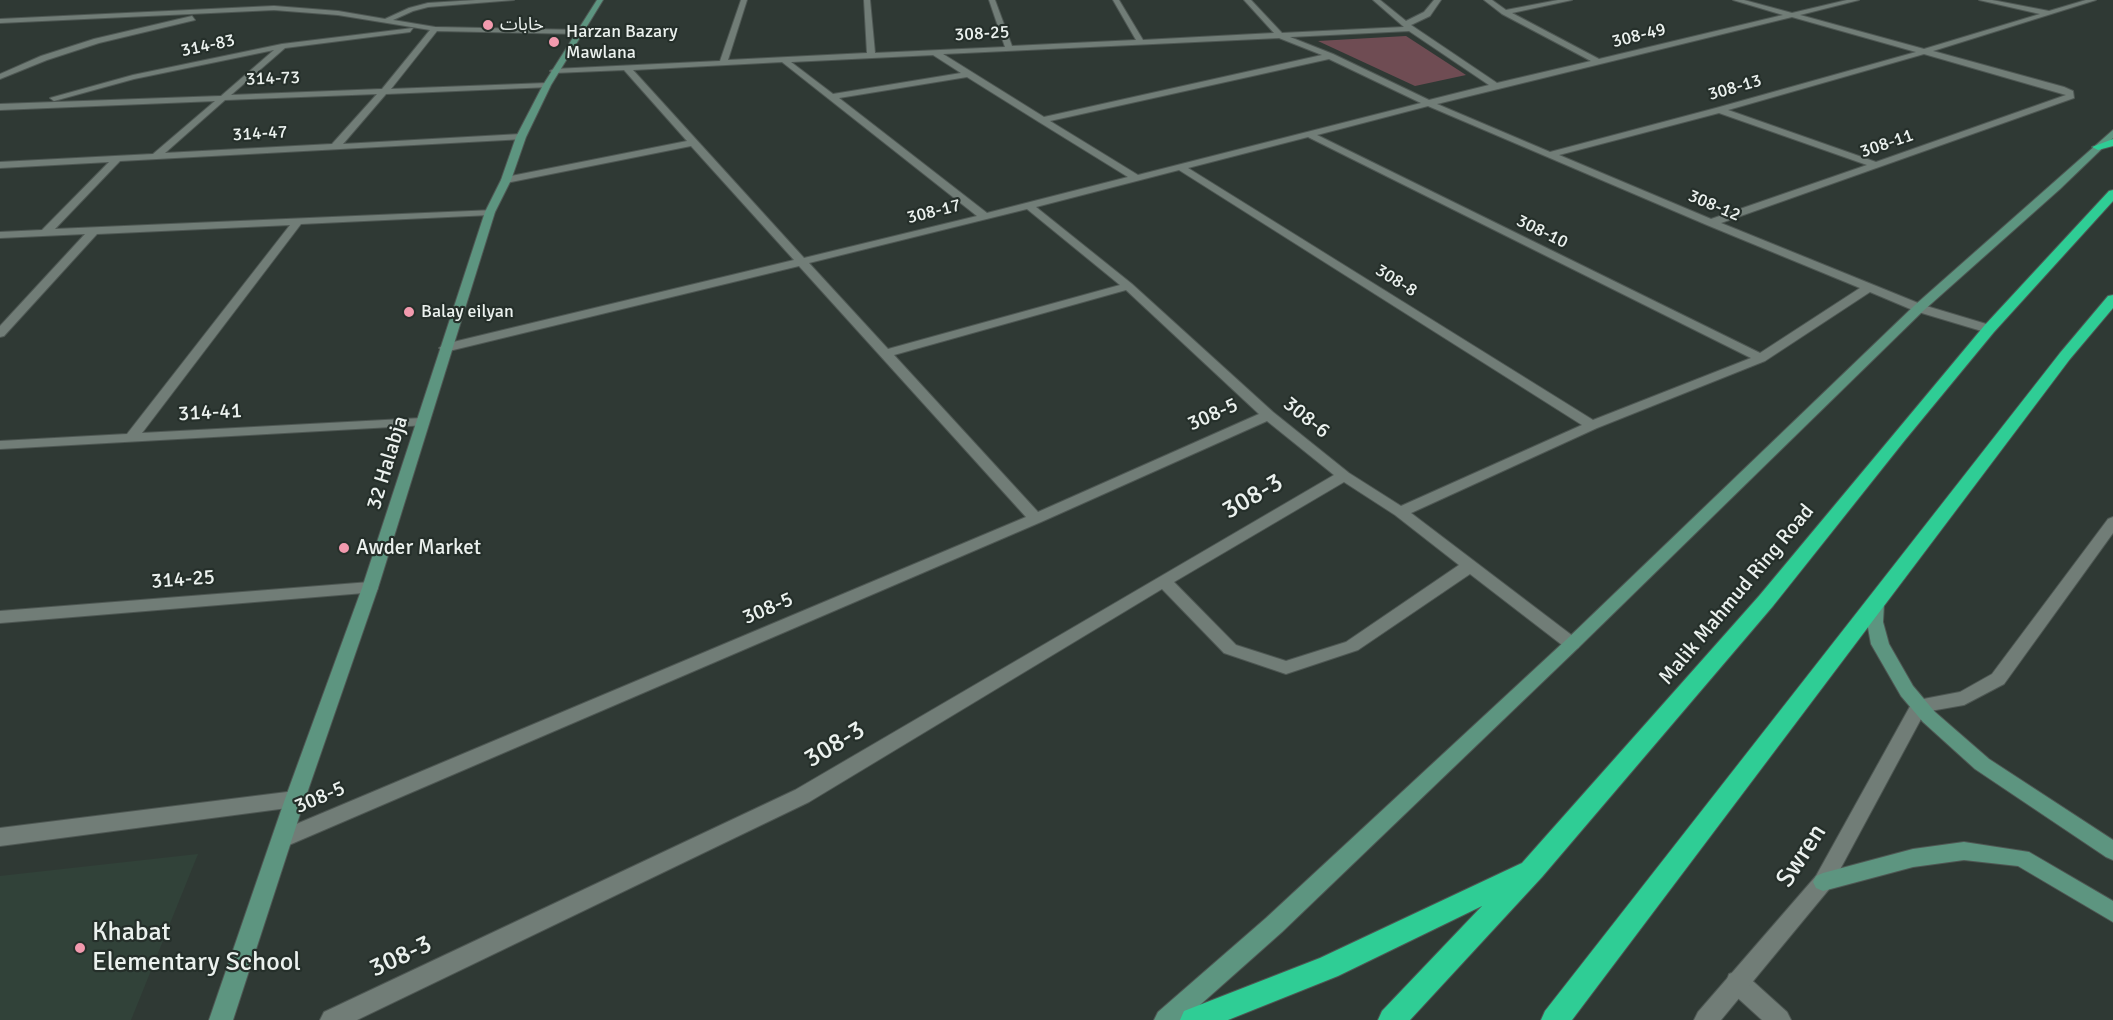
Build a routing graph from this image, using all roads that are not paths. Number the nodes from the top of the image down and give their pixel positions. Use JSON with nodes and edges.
{"nodes":[{"id":1,"x":243,"y":0,"type":"edge"},
{"id":2,"x":511,"y":0,"type":"edge"},
{"id":3,"x":600,"y":0,"type":"edge"},
{"id":4,"x":744,"y":0,"type":"edge"},
{"id":5,"x":867,"y":0,"type":"edge"},
{"id":6,"x":992,"y":0,"type":"edge"},
{"id":7,"x":1116,"y":0,"type":"edge"},
{"id":8,"x":1247,"y":0,"type":"edge"},
{"id":9,"x":1376,"y":0,"type":"edge"},
{"id":10,"x":1438,"y":0,"type":"edge"},
{"id":11,"x":1487,"y":0,"type":"edge"},
{"id":12,"x":1569,"y":0,"type":"edge"},
{"id":13,"x":1736,"y":0,"type":"edge"},
{"id":14,"x":1856,"y":0,"type":"edge"},
{"id":15,"x":1982,"y":0,"type":"edge"},
{"id":16,"x":2093,"y":0,"type":"edge"},
{"id":17,"x":237,"y":8,"type":"junction"},
{"id":18,"x":1505,"y":12,"type":"junction"},
{"id":19,"x":135,"y":13,"type":"junction"},
{"id":20,"x":2048,"y":13,"type":"junction"},
{"id":21,"x":1790,"y":15,"type":"junction"},
{"id":22,"x":0,"y":21,"type":"edge"},
{"id":23,"x":385,"y":21,"type":"junction"},
{"id":24,"x":1409,"y":27,"type":"junction"},
{"id":25,"x":430,"y":29,"type":"junction"},
{"id":26,"x":580,"y":32,"type":"junction"},
{"id":27,"x":1281,"y":36,"type":"junction"},
{"id":28,"x":1141,"y":42,"type":"junction"},
{"id":29,"x":282,"y":46,"type":"junction"},
{"id":30,"x":1009,"y":48,"type":"junction"},
{"id":31,"x":932,"y":51,"type":"junction"},
{"id":32,"x":1926,"y":51,"type":"junction"},
{"id":33,"x":870,"y":54,"type":"junction"},
{"id":34,"x":1330,"y":56,"type":"junction"},
{"id":35,"x":783,"y":59,"type":"junction"},
{"id":36,"x":723,"y":62,"type":"junction"},
{"id":37,"x":1599,"y":62,"type":"junction"},
{"id":38,"x":627,"y":68,"type":"junction"},
{"id":39,"x":968,"y":74,"type":"junction"},
{"id":40,"x":0,"y":77,"type":"edge"},
{"id":41,"x":551,"y":78,"type":"junction"},
{"id":42,"x":1496,"y":86,"type":"junction"},
{"id":43,"x":385,"y":91,"type":"junction"},
{"id":44,"x":225,"y":97,"type":"junction"},
{"id":45,"x":832,"y":97,"type":"junction"},
{"id":46,"x":1430,"y":104,"type":"junction"},
{"id":47,"x":28,"y":105,"type":"junction"},
{"id":48,"x":0,"y":107,"type":"edge"},
{"id":49,"x":1719,"y":110,"type":"junction"},
{"id":50,"x":0,"y":113,"type":"edge"},
{"id":51,"x":1042,"y":120,"type":"junction"},
{"id":52,"x":2113,"y":133,"type":"edge"},
{"id":53,"x":1309,"y":134,"type":"junction"},
{"id":54,"x":521,"y":137,"type":"junction"},
{"id":55,"x":693,"y":143,"type":"junction"},
{"id":56,"x":2105,"y":145,"type":"edge"},
{"id":57,"x":335,"y":147,"type":"junction"},
{"id":58,"x":1552,"y":154,"type":"junction"},
{"id":59,"x":155,"y":157,"type":"junction"},
{"id":60,"x":117,"y":159,"type":"junction"},
{"id":61,"x":0,"y":165,"type":"edge"},
{"id":62,"x":1876,"y":165,"type":"junction"},
{"id":63,"x":1180,"y":167,"type":"junction"},
{"id":64,"x":1136,"y":178,"type":"junction"},
{"id":65,"x":506,"y":180,"type":"junction"},
{"id":66,"x":2113,"y":194,"type":"edge"},
{"id":67,"x":1029,"y":206,"type":"junction"},
{"id":68,"x":490,"y":212,"type":"junction"},
{"id":69,"x":985,"y":217,"type":"junction"},
{"id":70,"x":298,"y":220,"type":"junction"},
{"id":71,"x":1711,"y":223,"type":"junction"},
{"id":72,"x":95,"y":230,"type":"junction"},
{"id":73,"x":45,"y":233,"type":"junction"},
{"id":74,"x":0,"y":235,"type":"edge"},
{"id":75,"x":801,"y":261,"type":"junction"},
{"id":76,"x":1128,"y":286,"type":"junction"},
{"id":77,"x":1870,"y":287,"type":"junction"},
{"id":78,"x":2113,"y":299,"type":"edge"},
{"id":79,"x":1920,"y":308,"type":"junction"},
{"id":80,"x":1989,"y":329,"type":"junction"},
{"id":81,"x":0,"y":333,"type":"edge"},
{"id":82,"x":445,"y":348,"type":"junction"},
{"id":83,"x":884,"y":354,"type":"junction"},
{"id":84,"x":1761,"y":358,"type":"junction"},
{"id":85,"x":1268,"y":415,"type":"junction"},
{"id":86,"x":422,"y":422,"type":"junction"},
{"id":87,"x":1592,"y":425,"type":"junction"},
{"id":88,"x":130,"y":439,"type":"junction"},
{"id":89,"x":0,"y":445,"type":"edge"},
{"id":90,"x":1344,"y":476,"type":"junction"},
{"id":91,"x":1400,"y":512,"type":"junction"},
{"id":92,"x":1036,"y":519,"type":"junction"},
{"id":93,"x":2113,"y":522,"type":"edge"},
{"id":94,"x":1471,"y":565,"type":"junction"},
{"id":95,"x":1163,"y":580,"type":"junction"},
{"id":96,"x":370,"y":588,"type":"junction"},
{"id":97,"x":1876,"y":603,"type":"junction"},
{"id":98,"x":0,"y":617,"type":"edge"},
{"id":99,"x":1572,"y":644,"type":"junction"},
{"id":100,"x":1919,"y":706,"type":"junction"},
{"id":101,"x":296,"y":799,"type":"junction"},
{"id":102,"x":0,"y":837,"type":"edge"},
{"id":103,"x":282,"y":838,"type":"junction"},
{"id":104,"x":2113,"y":850,"type":"edge"},
{"id":105,"x":1533,"y":869,"type":"junction"},
{"id":106,"x":1823,"y":882,"type":"junction"},
{"id":107,"x":2113,"y":912,"type":"edge"},
{"id":108,"x":1737,"y":982,"type":"junction"},
{"id":109,"x":221,"y":1020,"type":"edge"},
{"id":110,"x":332,"y":1020,"type":"edge"},
{"id":111,"x":1166,"y":1020,"type":"edge"},
{"id":112,"x":1194,"y":1020,"type":"edge"},
{"id":113,"x":1392,"y":1020,"type":"edge"},
{"id":114,"x":1555,"y":1020,"type":"edge"},
{"id":115,"x":1706,"y":1020,"type":"edge"},
{"id":116,"x":1779,"y":1020,"type":"edge"}],
"edges":[{"from":1,"to":19,"type":"street"},
{"from":2,"to":23,"type":"street"},
{"from":3,"to":26,"type":"street","name":"32 Halabja"},
{"from":4,"to":36,"type":"street"},
{"from":5,"to":33,"type":"street"},
{"from":6,"to":30,"type":"street"},
{"from":7,"to":28,"type":"street"},
{"from":8,"to":27,"type":"street"},
{"from":9,"to":24,"type":"street"},
{"from":10,"to":24,"type":"street"},
{"from":11,"to":18,"type":"street"},
{"from":12,"to":18,"type":"street"},
{"from":13,"to":21,"type":"street"},
{"from":14,"to":21,"type":"street","name":"308-49"},
{"from":15,"to":20,"type":"street"},
{"from":16,"to":20,"type":"street","name":"308-13"},
{"from":17,"to":19,"type":"street"},
{"from":17,"to":23,"type":"street"},
{"from":17,"to":40,"type":"street"},
{"from":18,"to":37,"type":"street"},
{"from":19,"to":22,"type":"street"},
{"from":20,"to":32,"type":"street","name":"308-13"},
{"from":21,"to":32,"type":"street"},
{"from":21,"to":37,"type":"street","name":"308-49"},
{"from":23,"to":25,"type":"street"},
{"from":24,"to":27,"type":"street","name":"308-25"},
{"from":24,"to":42,"type":"street"},
{"from":25,"to":26,"type":"street"},
{"from":25,"to":29,"type":"street","name":"314-83"},
{"from":25,"to":43,"type":"street"},
{"from":26,"to":41,"type":"street","name":"32 Halabja"},
{"from":27,"to":28,"type":"street","name":"308-25"},
{"from":27,"to":34,"type":"street","name":"308-12"},
{"from":28,"to":30,"type":"street","name":"308-25"},
{"from":29,"to":44,"type":"street"},
{"from":29,"to":47,"type":"street","name":"314-83"},
{"from":30,"to":31,"type":"street","name":"308-25"},
{"from":31,"to":33,"type":"street","name":"308-25"},
{"from":31,"to":39,"type":"street"},
{"from":32,"to":49,"type":"street","name":"308-13"},
{"from":32,"to":62,"type":"street","name":"308-11"},
{"from":33,"to":35,"type":"street","name":"308-25"},
{"from":34,"to":46,"type":"street","name":"308-12"},
{"from":34,"to":51,"type":"street"},
{"from":35,"to":36,"type":"street","name":"308-25"},
{"from":35,"to":45,"type":"street"},
{"from":36,"to":38,"type":"street","name":"308-25"},
{"from":37,"to":42,"type":"street","name":"308-49"},
{"from":38,"to":41,"type":"street","name":"308-25"},
{"from":38,"to":55,"type":"street"},
{"from":39,"to":45,"type":"street"},
{"from":39,"to":51,"type":"street"},
{"from":41,"to":43,"type":"street","name":"314-73"},
{"from":41,"to":54,"type":"street","name":"32 Halabja"},
{"from":42,"to":46,"type":"street","name":"308-49"},
{"from":43,"to":44,"type":"street","name":"314-73"},
{"from":43,"to":57,"type":"street"},
{"from":44,"to":47,"type":"street","name":"314-73"},
{"from":44,"to":59,"type":"street"},
{"from":45,"to":69,"type":"street"},
{"from":46,"to":53,"type":"street","name":"308-17"},
{"from":46,"to":58,"type":"street","name":"308-12"},
{"from":47,"to":48,"type":"street","name":"314-73"},
{"from":47,"to":50,"type":"street","name":"314-83"},
{"from":49,"to":58,"type":"street","name":"308-13"},
{"from":49,"to":62,"type":"street"},
{"from":51,"to":64,"type":"street"},
{"from":52,"to":56,"type":"street"},
{"from":53,"to":63,"type":"street","name":"308-17"},
{"from":53,"to":84,"type":"street","name":"308-10"},
{"from":54,"to":57,"type":"street","name":"314-47"},
{"from":54,"to":65,"type":"street","name":"32 Halabja"},
{"from":55,"to":65,"type":"street"},
{"from":55,"to":75,"type":"street"},
{"from":56,"to":79,"type":"street"},
{"from":57,"to":59,"type":"street","name":"314-47"},
{"from":58,"to":71,"type":"street","name":"308-12"},
{"from":59,"to":60,"type":"street","name":"314-47"},
{"from":60,"to":61,"type":"street","name":"314-47"},
{"from":60,"to":73,"type":"street"},
{"from":62,"to":71,"type":"street","name":"308-11"},
{"from":63,"to":64,"type":"street","name":"308-17"},
{"from":63,"to":87,"type":"street","name":"308-8"},
{"from":64,"to":67,"type":"street","name":"308-17"},
{"from":65,"to":68,"type":"street","name":"32 Halabja"},
{"from":66,"to":80,"type":"highway","name":"Malik Mahmud Ring Road"},
{"from":67,"to":69,"type":"street","name":"308-17"},
{"from":67,"to":76,"type":"street","name":"308-6"},
{"from":68,"to":70,"type":"street"},
{"from":68,"to":82,"type":"street","name":"32 Halabja"},
{"from":69,"to":75,"type":"street","name":"308-17"},
{"from":70,"to":72,"type":"street"},
{"from":70,"to":88,"type":"street"},
{"from":71,"to":77,"type":"street","name":"308-12"},
{"from":72,"to":73,"type":"street"},
{"from":72,"to":81,"type":"street"},
{"from":73,"to":74,"type":"street"},
{"from":75,"to":82,"type":"street","name":"308-17"},
{"from":75,"to":83,"type":"street"},
{"from":76,"to":83,"type":"street"},
{"from":76,"to":85,"type":"street","name":"308-6"},
{"from":77,"to":79,"type":"street","name":"308-12"},
{"from":77,"to":84,"type":"street"},
{"from":78,"to":97,"type":"highway"},
{"from":79,"to":80,"type":"street","name":"308-12"},
{"from":79,"to":99,"type":"street"},
{"from":80,"to":105,"type":"highway","name":"Malik Mahmud Ring Road"},
{"from":82,"to":86,"type":"street","name":"32 Halabja"},
{"from":83,"to":92,"type":"street"},
{"from":84,"to":87,"type":"street"},
{"from":85,"to":90,"type":"street","name":"308-6"},
{"from":85,"to":92,"type":"street","name":"308-5"},
{"from":86,"to":88,"type":"street","name":"314-41"},
{"from":86,"to":96,"type":"street","name":"32 Halabja"},
{"from":87,"to":91,"type":"street"},
{"from":88,"to":89,"type":"street","name":"314-41"},
{"from":90,"to":91,"type":"street","name":"308-6"},
{"from":90,"to":95,"type":"street","name":"308-3"},
{"from":91,"to":94,"type":"street","name":"308-6"},
{"from":92,"to":103,"type":"street","name":"308-5"},
{"from":93,"to":100,"type":"street"},
{"from":94,"to":95,"type":"street"},
{"from":94,"to":99,"type":"street","name":"308-6"},
{"from":95,"to":110,"type":"street","name":"308-3"},
{"from":96,"to":98,"type":"street","name":"314-25"},
{"from":96,"to":101,"type":"street","name":"32 Halabja"},
{"from":97,"to":100,"type":"street"},
{"from":97,"to":114,"type":"highway"},
{"from":99,"to":111,"type":"street"},
{"from":100,"to":104,"type":"street"},
{"from":100,"to":106,"type":"street","name":"Swren"},
{"from":101,"to":102,"type":"street"},
{"from":101,"to":103,"type":"street","name":"32 Halabja"},
{"from":103,"to":109,"type":"street","name":"32 Halabja"},
{"from":105,"to":112,"type":"highway"},
{"from":105,"to":113,"type":"highway","name":"Malik Mahmud Ring Road"},
{"from":106,"to":107,"type":"street"},
{"from":106,"to":108,"type":"street","name":"Swren"},
{"from":108,"to":115,"type":"street","name":"Swren"},
{"from":108,"to":116,"type":"street"}]}
